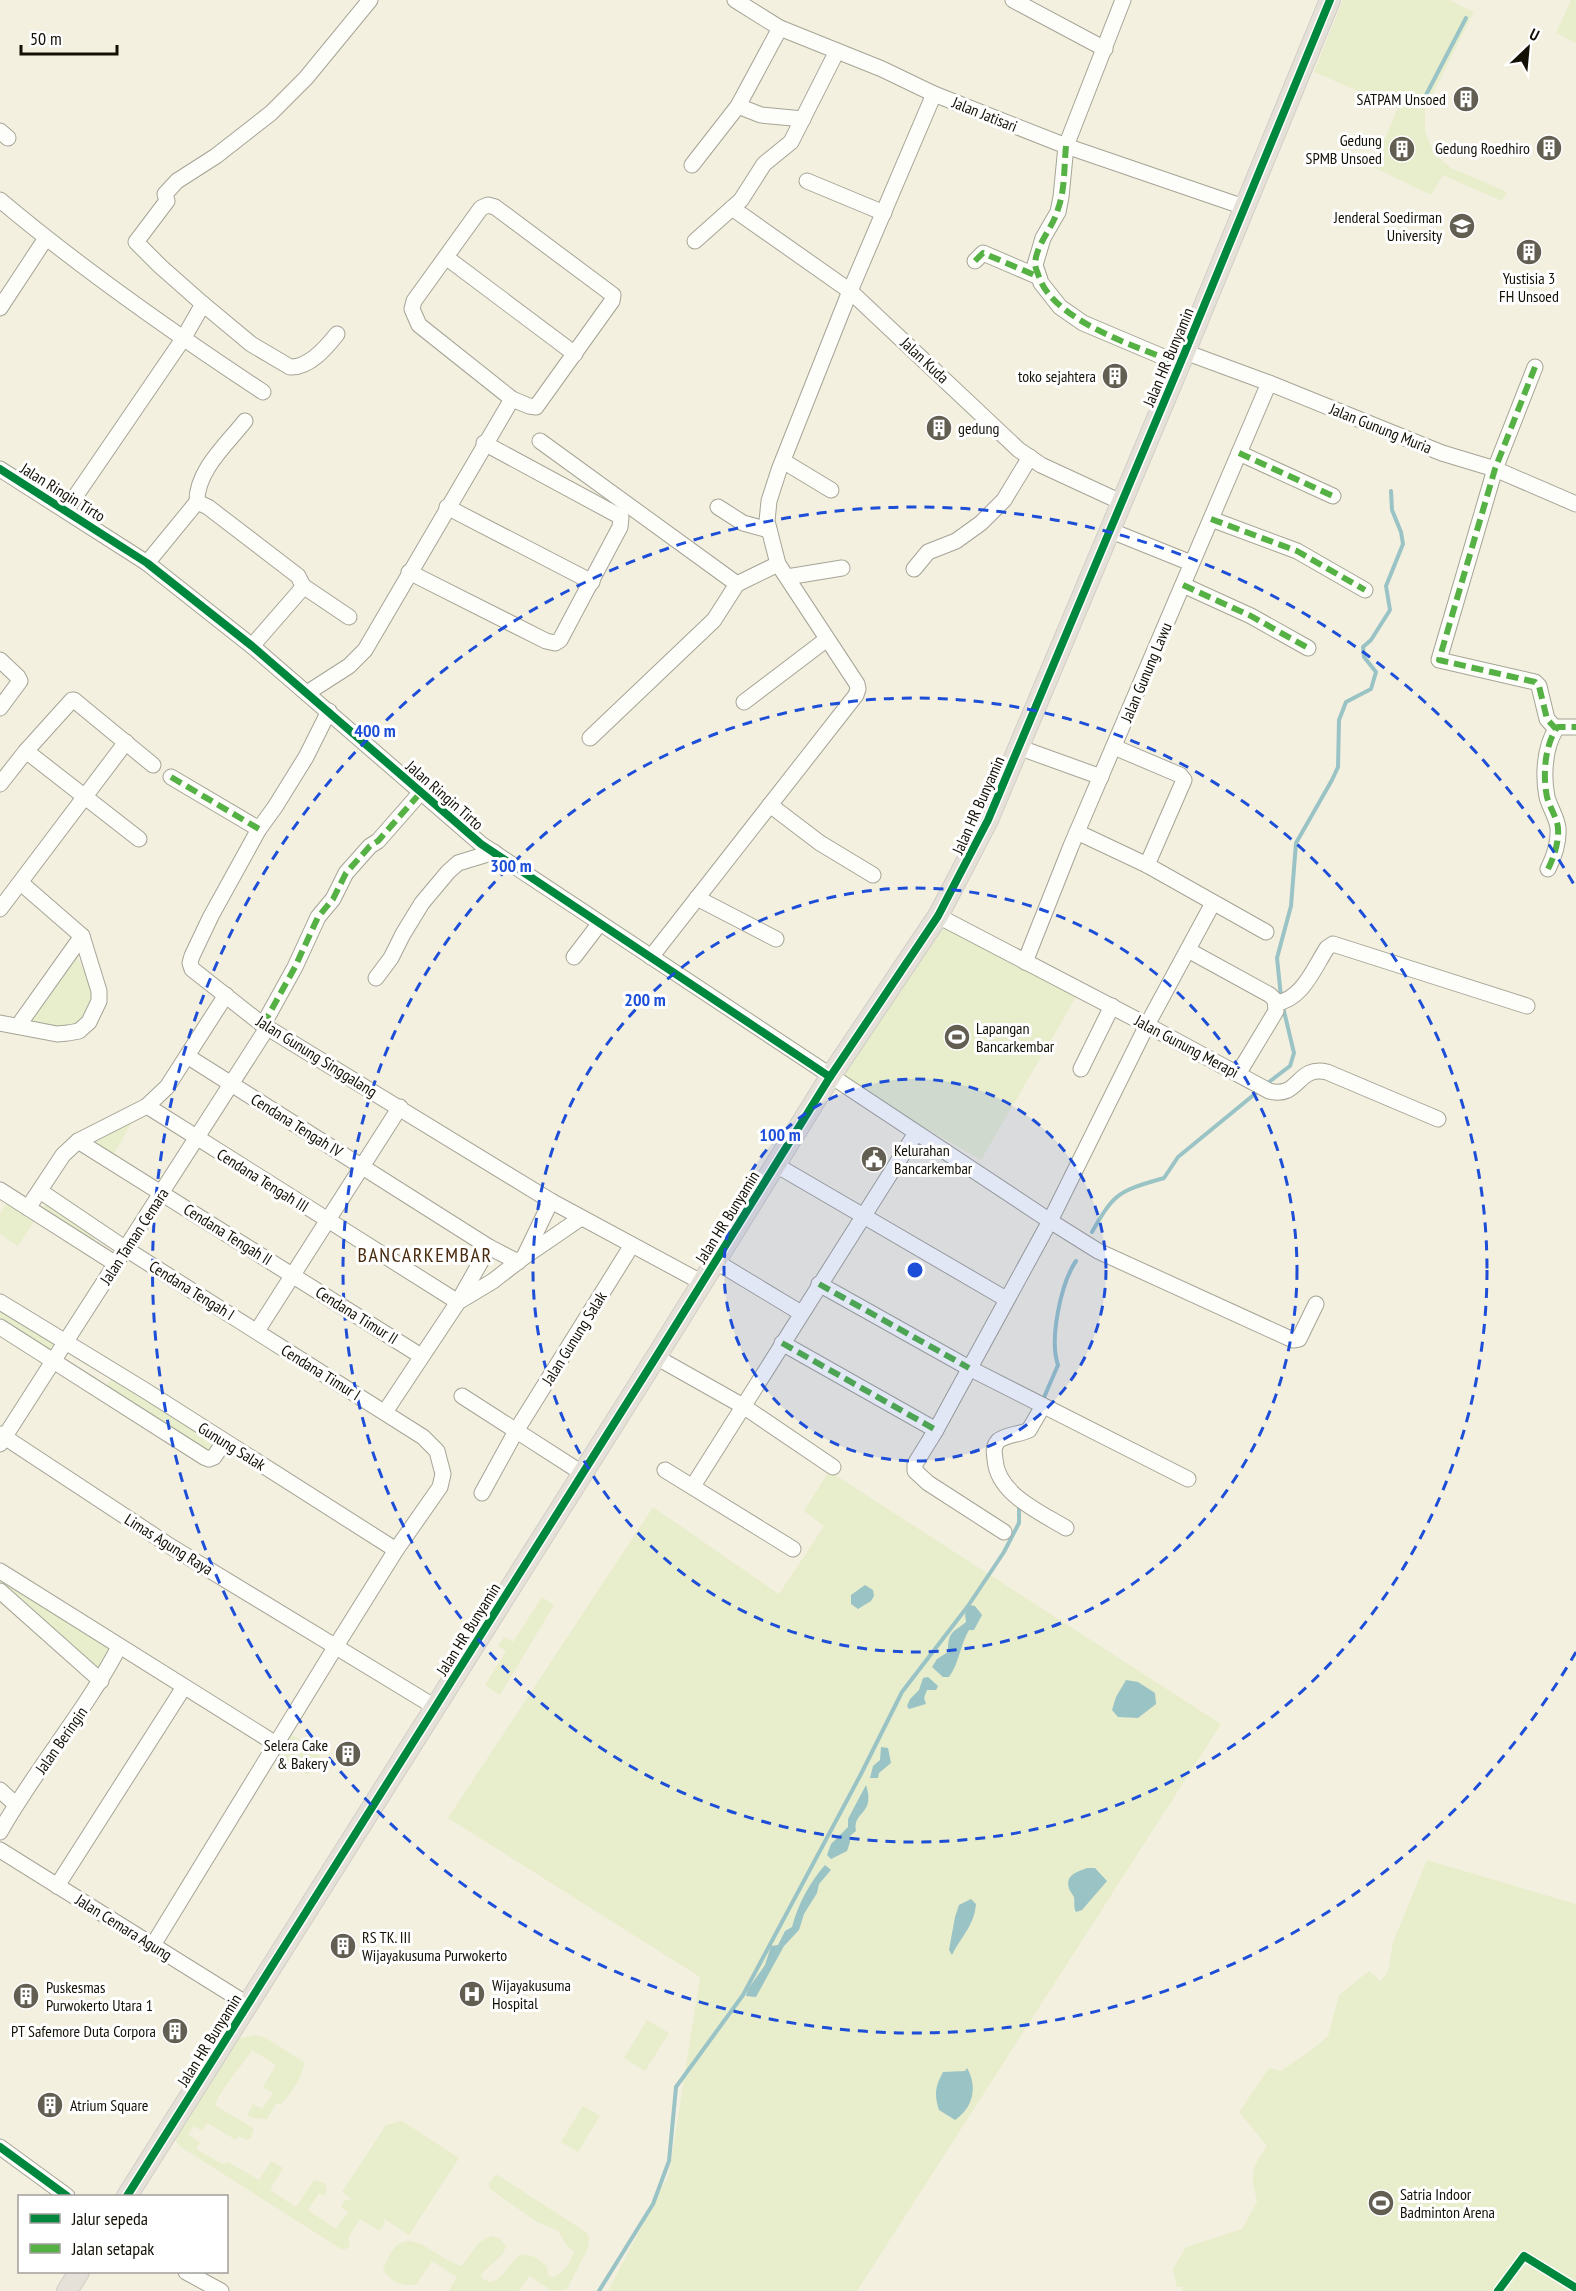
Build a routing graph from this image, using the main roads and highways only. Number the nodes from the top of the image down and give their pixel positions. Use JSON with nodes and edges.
{"nodes":[{"id":1,"x":1330,"y":0,"type":"edge"},
{"id":2,"x":128,"y":2195,"type":"edge"},
{"id":3,"x":78,"y":2273,"type":"edge"},
{"id":4,"x":67,"y":2291,"type":"edge"}],
"edges":[{"from":1,"to":2,"type":"main road","name":"Jalan HR Bunyamin"},
{"from":3,"to":4,"type":"main road"}]}
